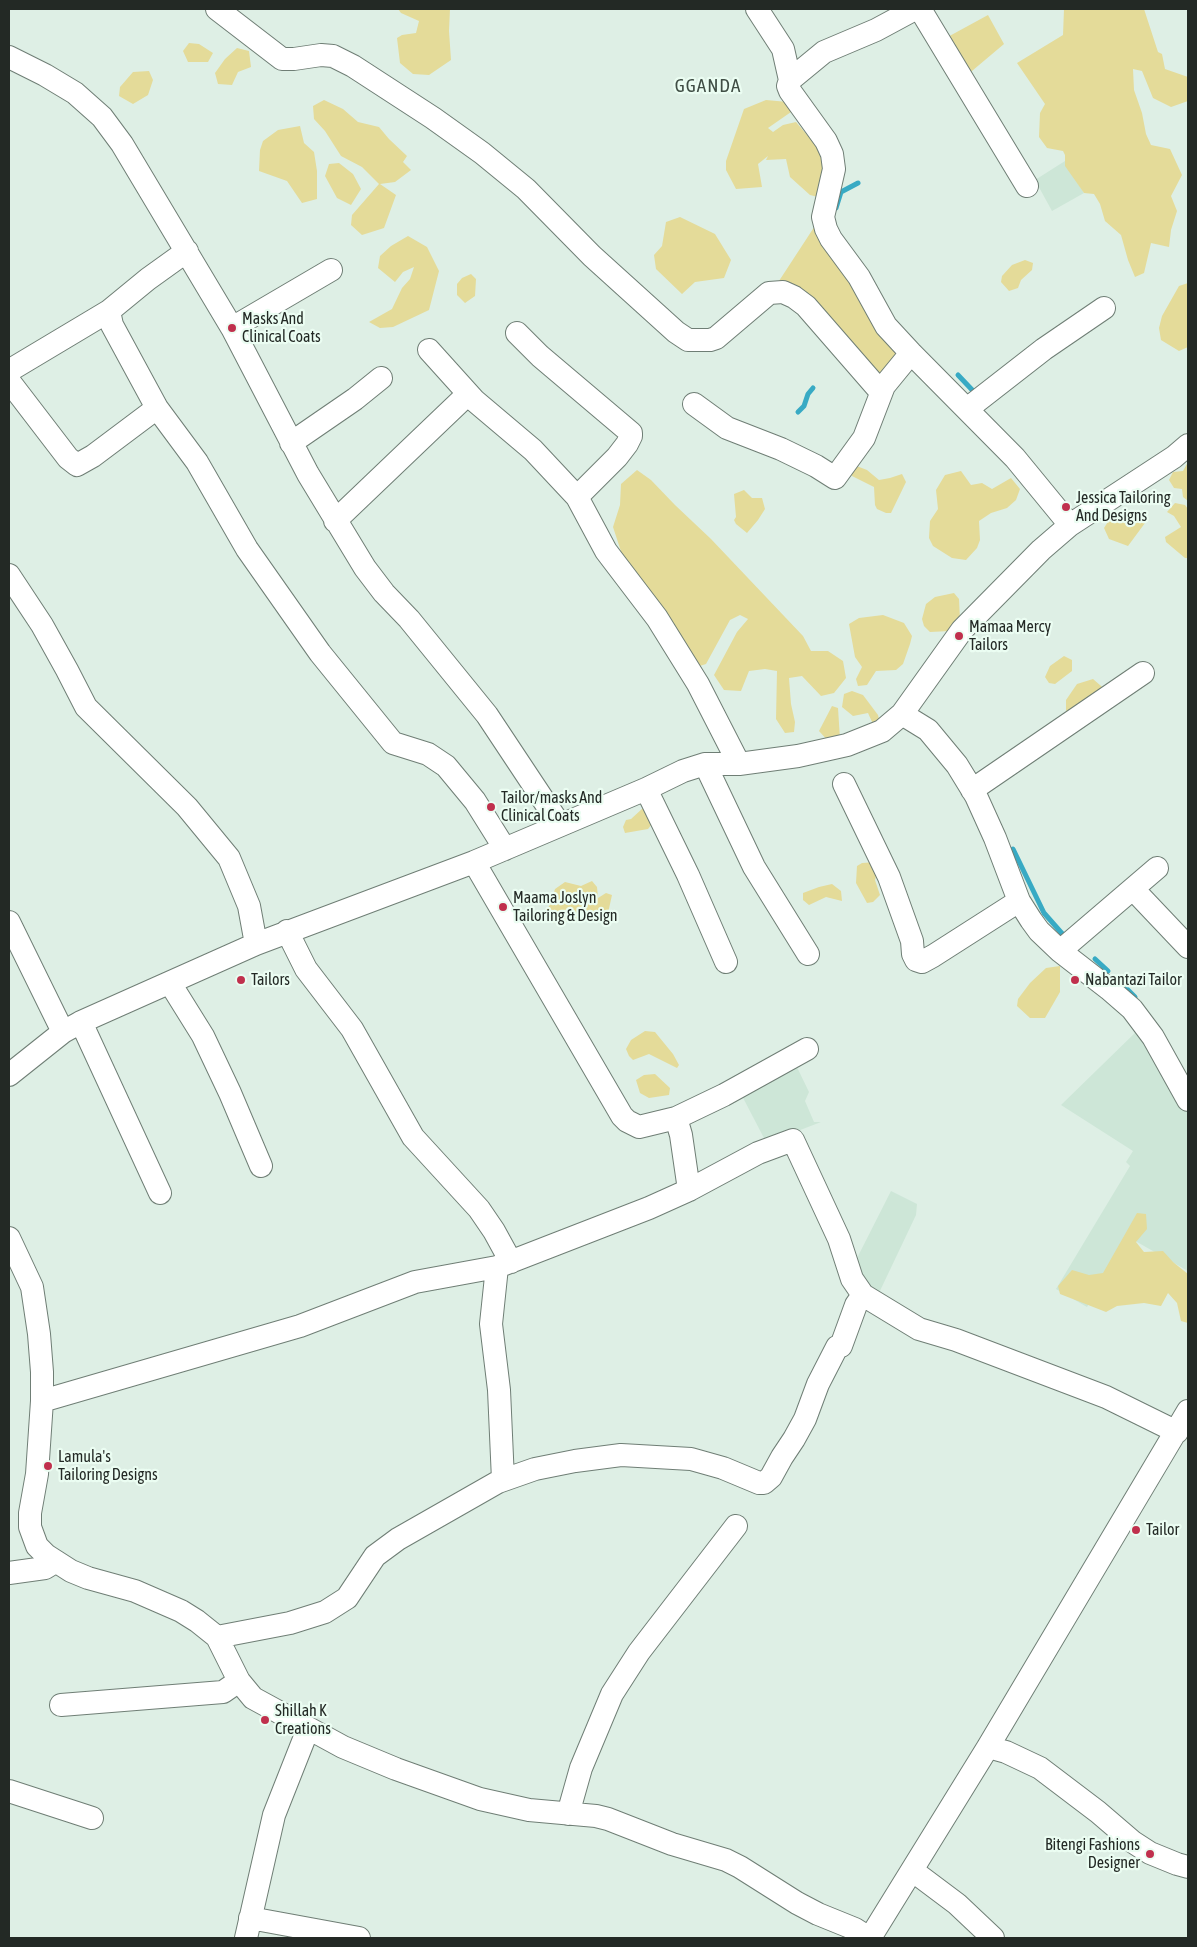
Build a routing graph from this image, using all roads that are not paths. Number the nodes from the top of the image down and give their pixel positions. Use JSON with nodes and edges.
{"nodes":[{"id":1,"x":217,"y":9,"type":"edge"},
{"id":2,"x":757,"y":9,"type":"edge"},
{"id":3,"x":915,"y":9,"type":"edge"},
{"id":4,"x":920,"y":9,"type":"edge"},
{"id":5,"x":9,"y":57,"type":"edge"},
{"id":6,"x":790,"y":80,"type":"junction"},
{"id":7,"x":1027,"y":186,"type":"dead end"},
{"id":8,"x":188,"y":251,"type":"junction"},
{"id":9,"x":331,"y":270,"type":"dead end"},
{"id":10,"x":1104,"y":308,"type":"dead end"},
{"id":11,"x":109,"y":311,"type":"junction"},
{"id":12,"x":232,"y":328,"type":"junction"},
{"id":13,"x":517,"y":333,"type":"dead end"},
{"id":14,"x":429,"y":350,"type":"dead end"},
{"id":15,"x":911,"y":354,"type":"junction"},
{"id":16,"x":9,"y":373,"type":"edge"},
{"id":17,"x":381,"y":378,"type":"dead end"},
{"id":18,"x":9,"y":381,"type":"edge"},
{"id":19,"x":880,"y":391,"type":"junction"},
{"id":20,"x":468,"y":394,"type":"junction"},
{"id":21,"x":694,"y":404,"type":"dead end"},
{"id":22,"x":157,"y":408,"type":"junction"},
{"id":23,"x":968,"y":409,"type":"junction"},
{"id":24,"x":291,"y":443,"type":"junction"},
{"id":25,"x":1188,"y":445,"type":"edge"},
{"id":26,"x":577,"y":497,"type":"junction"},
{"id":27,"x":335,"y":521,"type":"junction"},
{"id":28,"x":1070,"y":525,"type":"junction"},
{"id":29,"x":9,"y":575,"type":"edge"},
{"id":30,"x":1143,"y":673,"type":"dead end"},
{"id":31,"x":902,"y":714,"type":"junction"},
{"id":32,"x":705,"y":764,"type":"junction"},
{"id":33,"x":739,"y":764,"type":"junction"},
{"id":34,"x":844,"y":784,"type":"dead end"},
{"id":35,"x":646,"y":789,"type":"junction"},
{"id":36,"x":972,"y":790,"type":"junction"},
{"id":37,"x":560,"y":825,"type":"junction"},
{"id":38,"x":505,"y":849,"type":"junction"},
{"id":39,"x":474,"y":862,"type":"junction"},
{"id":40,"x":1157,"y":868,"type":"dead end"},
{"id":41,"x":1133,"y":889,"type":"junction"},
{"id":42,"x":1019,"y":902,"type":"junction"},
{"id":43,"x":9,"y":922,"type":"edge"},
{"id":44,"x":287,"y":932,"type":"junction"},
{"id":45,"x":256,"y":944,"type":"junction"},
{"id":46,"x":1188,"y":947,"type":"edge"},
{"id":47,"x":1060,"y":951,"type":"junction"},
{"id":48,"x":808,"y":954,"type":"dead end"},
{"id":49,"x":726,"y":962,"type":"dead end"},
{"id":50,"x":170,"y":983,"type":"junction"},
{"id":51,"x":72,"y":1027,"type":"junction"},
{"id":52,"x":807,"y":1049,"type":"dead end"},
{"id":53,"x":9,"y":1075,"type":"edge"},
{"id":54,"x":1188,"y":1100,"type":"edge"},
{"id":55,"x":676,"y":1118,"type":"junction"},
{"id":56,"x":261,"y":1166,"type":"dead end"},
{"id":57,"x":688,"y":1190,"type":"junction"},
{"id":58,"x":160,"y":1193,"type":"dead end"},
{"id":59,"x":9,"y":1238,"type":"edge"},
{"id":60,"x":504,"y":1265,"type":"junction"},
{"id":61,"x":863,"y":1295,"type":"junction"},
{"id":62,"x":42,"y":1401,"type":"junction"},
{"id":63,"x":1188,"y":1411,"type":"edge"},
{"id":64,"x":1178,"y":1432,"type":"junction"},
{"id":65,"x":503,"y":1480,"type":"junction"},
{"id":66,"x":736,"y":1526,"type":"dead end"},
{"id":67,"x":55,"y":1562,"type":"junction"},
{"id":68,"x":9,"y":1573,"type":"edge"},
{"id":69,"x":217,"y":1637,"type":"junction"},
{"id":70,"x":239,"y":1681,"type":"junction"},
{"id":71,"x":61,"y":1705,"type":"dead end"},
{"id":72,"x":308,"y":1729,"type":"junction"},
{"id":73,"x":988,"y":1747,"type":"junction"},
{"id":74,"x":9,"y":1791,"type":"edge"},
{"id":75,"x":568,"y":1814,"type":"junction"},
{"id":76,"x":92,"y":1818,"type":"dead end"},
{"id":77,"x":1188,"y":1867,"type":"edge"},
{"id":78,"x":913,"y":1870,"type":"junction"},
{"id":79,"x":248,"y":1928,"type":"edge"},
{"id":80,"x":359,"y":1938,"type":"edge"},
{"id":81,"x":870,"y":1938,"type":"edge"},
{"id":82,"x":993,"y":1938,"type":"edge"}],
"edges":[{"from":1,"to":19,"type":"street"},
{"from":2,"to":6,"type":"street"},
{"from":3,"to":6,"type":"street"},
{"from":4,"to":7,"type":"street"},
{"from":5,"to":8,"type":"street"},
{"from":6,"to":15,"type":"street"},
{"from":8,"to":11,"type":"street"},
{"from":8,"to":12,"type":"street"},
{"from":9,"to":12,"type":"street"},
{"from":10,"to":23,"type":"street"},
{"from":11,"to":16,"type":"street"},
{"from":11,"to":22,"type":"street"},
{"from":12,"to":24,"type":"street"},
{"from":13,"to":26,"type":"street"},
{"from":14,"to":20,"type":"street"},
{"from":15,"to":19,"type":"street"},
{"from":15,"to":23,"type":"street"},
{"from":17,"to":24,"type":"street"},
{"from":18,"to":22,"type":"street"},
{"from":19,"to":21,"type":"street"},
{"from":20,"to":26,"type":"street"},
{"from":20,"to":27,"type":"street"},
{"from":22,"to":38,"type":"street"},
{"from":23,"to":28,"type":"street"},
{"from":24,"to":27,"type":"street"},
{"from":25,"to":28,"type":"street"},
{"from":26,"to":33,"type":"street"},
{"from":27,"to":37,"type":"street"},
{"from":28,"to":31,"type":"street"},
{"from":29,"to":45,"type":"street"},
{"from":30,"to":36,"type":"street"},
{"from":31,"to":33,"type":"street"},
{"from":31,"to":36,"type":"street"},
{"from":32,"to":33,"type":"street"},
{"from":32,"to":35,"type":"street"},
{"from":32,"to":48,"type":"street"},
{"from":34,"to":42,"type":"street"},
{"from":35,"to":37,"type":"street"},
{"from":35,"to":49,"type":"street"},
{"from":36,"to":42,"type":"street"},
{"from":37,"to":38,"type":"street"},
{"from":38,"to":39,"type":"street"},
{"from":39,"to":44,"type":"street"},
{"from":39,"to":55,"type":"street"},
{"from":40,"to":41,"type":"street"},
{"from":41,"to":46,"type":"street"},
{"from":41,"to":47,"type":"street"},
{"from":42,"to":47,"type":"street"},
{"from":43,"to":51,"type":"street"},
{"from":44,"to":45,"type":"street"},
{"from":44,"to":60,"type":"street"},
{"from":45,"to":50,"type":"street"},
{"from":47,"to":54,"type":"street"},
{"from":50,"to":51,"type":"street"},
{"from":50,"to":56,"type":"street"},
{"from":51,"to":53,"type":"street"},
{"from":51,"to":58,"type":"street"},
{"from":52,"to":55,"type":"street"},
{"from":55,"to":57,"type":"street"},
{"from":57,"to":60,"type":"street"},
{"from":57,"to":61,"type":"street"},
{"from":59,"to":62,"type":"street"},
{"from":60,"to":62,"type":"street"},
{"from":60,"to":65,"type":"street"},
{"from":61,"to":64,"type":"street"},
{"from":61,"to":65,"type":"street"},
{"from":62,"to":67,"type":"street"},
{"from":63,"to":64,"type":"street"},
{"from":64,"to":73,"type":"street"},
{"from":65,"to":69,"type":"street"},
{"from":66,"to":75,"type":"street"},
{"from":67,"to":68,"type":"street"},
{"from":67,"to":69,"type":"street"},
{"from":69,"to":70,"type":"street"},
{"from":70,"to":71,"type":"street"},
{"from":70,"to":72,"type":"street"},
{"from":72,"to":75,"type":"street"},
{"from":72,"to":79,"type":"street"},
{"from":73,"to":77,"type":"street"},
{"from":73,"to":78,"type":"street"},
{"from":74,"to":76,"type":"street"},
{"from":75,"to":81,"type":"street"},
{"from":78,"to":81,"type":"street"},
{"from":78,"to":82,"type":"street"},
{"from":79,"to":80,"type":"street"}]}
